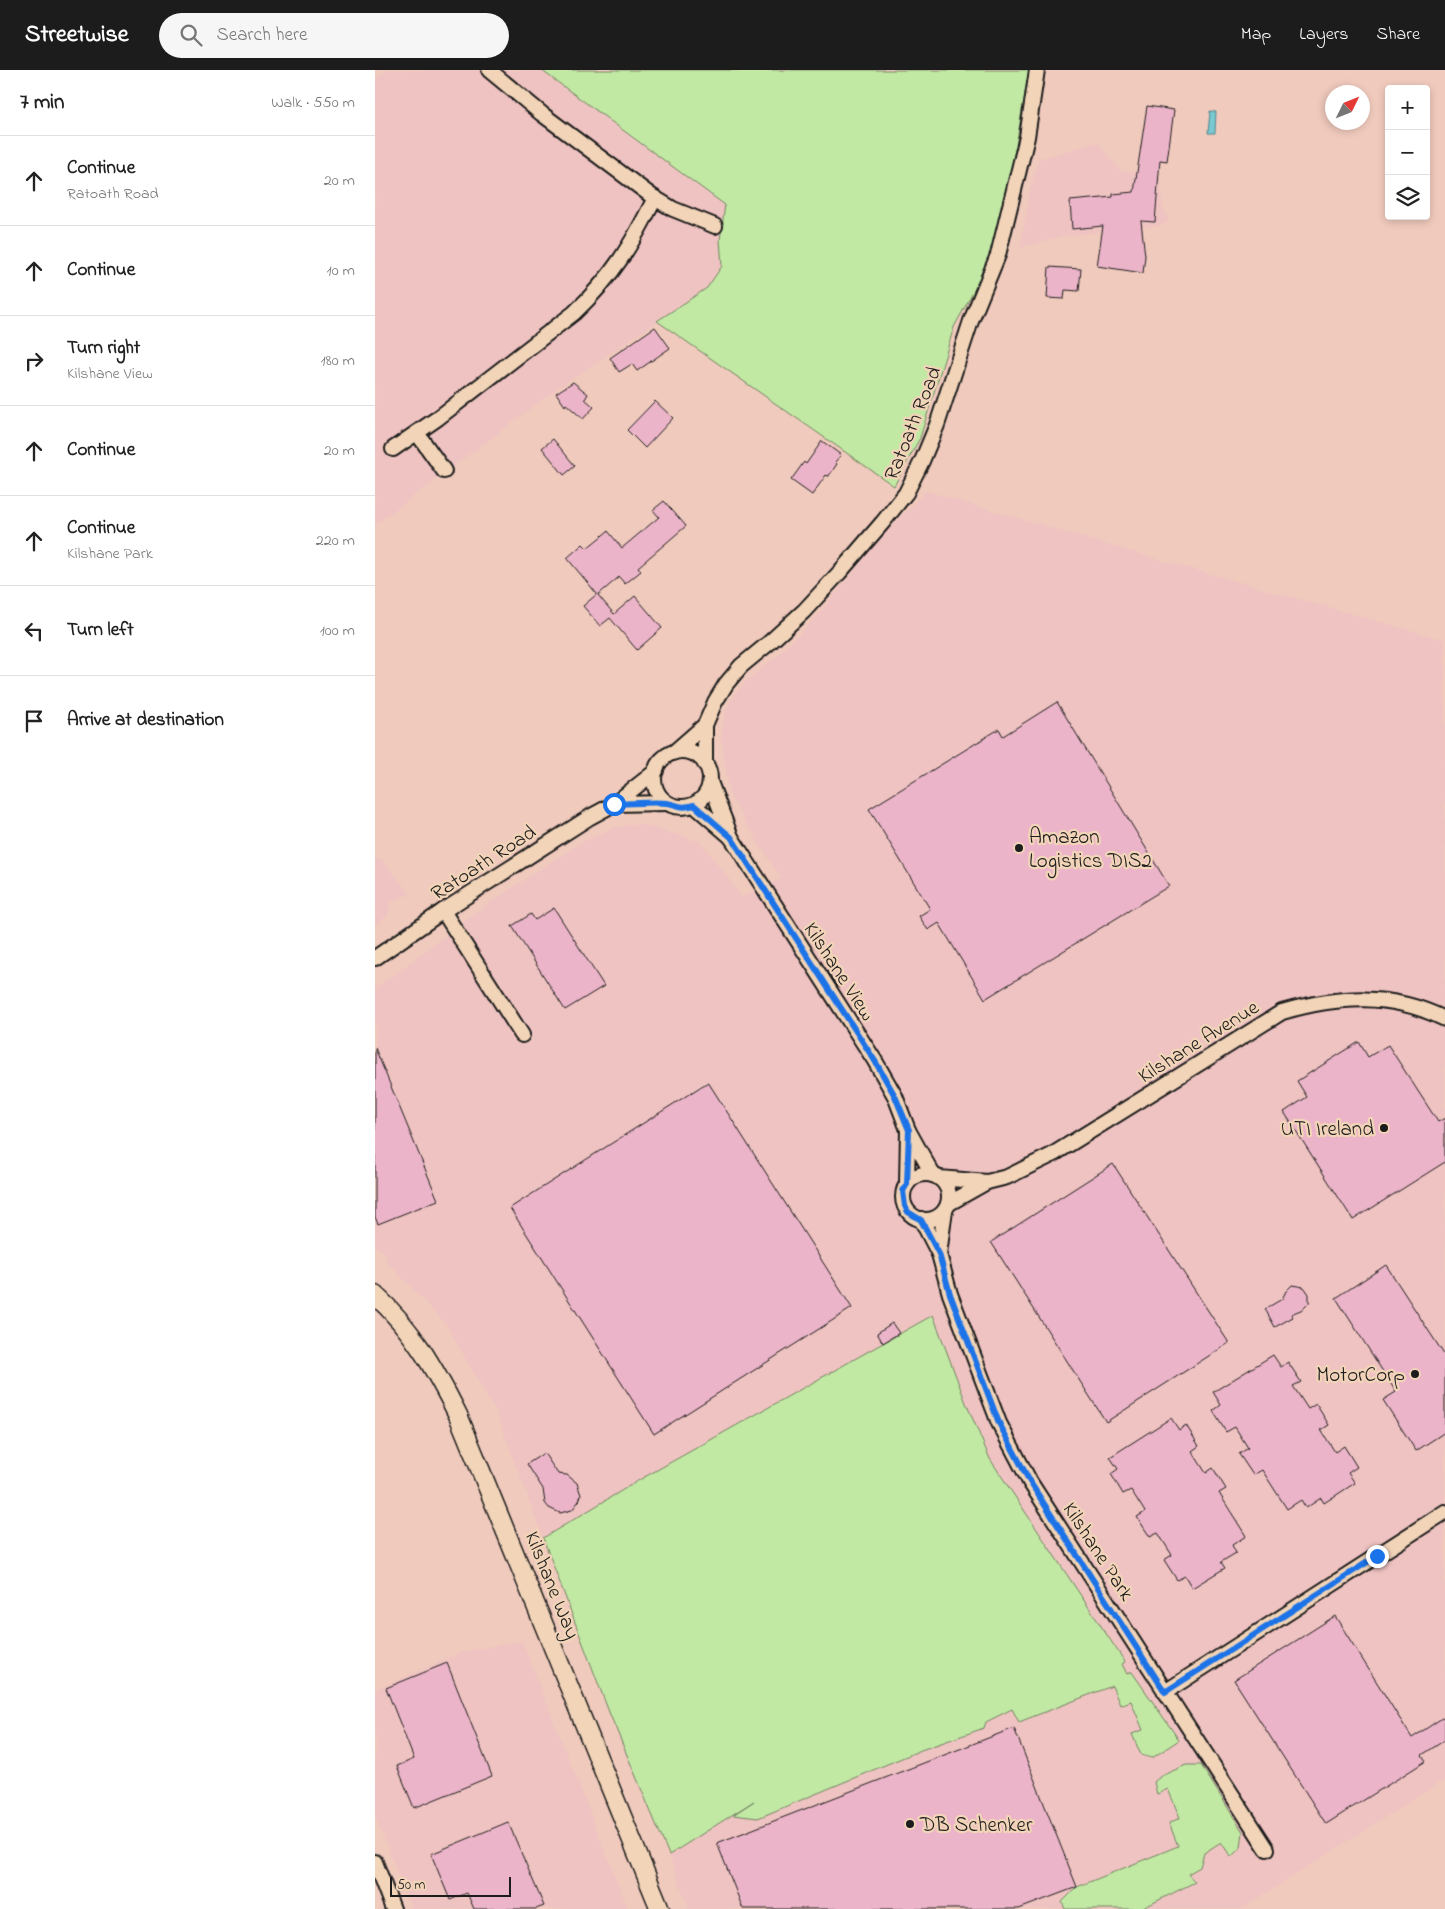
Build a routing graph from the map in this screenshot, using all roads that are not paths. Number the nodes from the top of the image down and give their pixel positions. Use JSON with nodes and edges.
{"nodes":[{"id":1,"x":489,"y":70,"type":"edge"},
{"id":2,"x":1037,"y":70,"type":"edge"},
{"id":3,"x":655,"y":198,"type":"junction"},
{"id":4,"x":715,"y":226,"type":"dead end"},
{"id":5,"x":417,"y":433,"type":"junction"},
{"id":6,"x":393,"y":449,"type":"dead end"},
{"id":7,"x":444,"y":471,"type":"dead end"},
{"id":8,"x":705,"y":725,"type":"junction"},
{"id":9,"x":673,"y":753,"type":"junction"},
{"id":10,"x":705,"y":764,"type":"junction"},
{"id":11,"x":656,"y":771,"type":"junction"},
{"id":12,"x":710,"y":782,"type":"junction"},
{"id":13,"x":667,"y":803,"type":"junction"},
{"id":14,"x":614,"y":804,"type":"junction"},
{"id":15,"x":694,"y":805,"type":"junction"},
{"id":16,"x":731,"y":837,"type":"junction"},
{"id":17,"x":443,"y":911,"type":"junction"},
{"id":18,"x":375,"y":958,"type":"edge"},
{"id":19,"x":1445,"y":1019,"type":"edge"},
{"id":20,"x":522,"y":1035,"type":"dead end"},
{"id":21,"x":909,"y":1130,"type":"junction"},
{"id":22,"x":936,"y":1177,"type":"junction"},
{"id":23,"x":987,"y":1182,"type":"junction"},
{"id":24,"x":907,"y":1184,"type":"junction"},
{"id":25,"x":946,"y":1207,"type":"junction"},
{"id":26,"x":921,"y":1220,"type":"junction"},
{"id":27,"x":939,"y":1254,"type":"junction"},
{"id":28,"x":375,"y":1295,"type":"edge"},
{"id":29,"x":1445,"y":1512,"type":"edge"},
{"id":30,"x":1165,"y":1692,"type":"junction"},
{"id":31,"x":1267,"y":1849,"type":"dead end"},
{"id":32,"x":375,"y":1862,"type":"edge"},
{"id":33,"x":393,"y":1909,"type":"edge"},
{"id":34,"x":660,"y":1909,"type":"edge"}],
"edges":[{"from":1,"to":3,"type":"street"},
{"from":2,"to":8,"type":"street","name":"Ratoath Road"},
{"from":3,"to":4,"type":"street"},
{"from":3,"to":5,"type":"street"},
{"from":5,"to":6,"type":"street"},
{"from":5,"to":7,"type":"street"},
{"from":8,"to":9,"type":"street","name":"Ratoath Road"},
{"from":8,"to":10,"type":"street","name":"Ratoath Road"},
{"from":9,"to":10,"type":"street"},
{"from":9,"to":11,"type":"street"},
{"from":10,"to":12,"type":"street"},
{"from":11,"to":13,"type":"street"},
{"from":11,"to":14,"type":"street","name":"Ratoath Road"},
{"from":12,"to":15,"type":"street"},
{"from":12,"to":16,"type":"street","name":"Kilshane View"},
{"from":13,"to":14,"type":"street","name":"Ratoath Road"},
{"from":13,"to":15,"type":"street"},
{"from":14,"to":17,"type":"street","name":"Ratoath Road"},
{"from":15,"to":16,"type":"street","name":"Kilshane View"},
{"from":16,"to":21,"type":"street","name":"Kilshane View"},
{"from":17,"to":18,"type":"street","name":"Ratoath Road"},
{"from":17,"to":20,"type":"street"},
{"from":19,"to":23,"type":"street","name":"Kilshane Avenue"},
{"from":21,"to":22,"type":"street","name":"Kilshane View"},
{"from":21,"to":24,"type":"street","name":"Kilshane View"},
{"from":22,"to":23,"type":"street","name":"Kilshane Avenue"},
{"from":22,"to":24,"type":"street"},
{"from":22,"to":25,"type":"street"},
{"from":23,"to":25,"type":"street","name":"Kilshane Avenue"},
{"from":24,"to":26,"type":"street"},
{"from":25,"to":26,"type":"street"},
{"from":25,"to":27,"type":"street","name":"Kilshane Park"},
{"from":26,"to":27,"type":"street","name":"Kilshane Park"},
{"from":27,"to":30,"type":"street","name":"Kilshane Park"},
{"from":28,"to":34,"type":"street","name":"Kilshane Way"},
{"from":29,"to":30,"type":"street"},
{"from":30,"to":31,"type":"street","name":"Kilshane Park"},
{"from":32,"to":33,"type":"street"}]}
